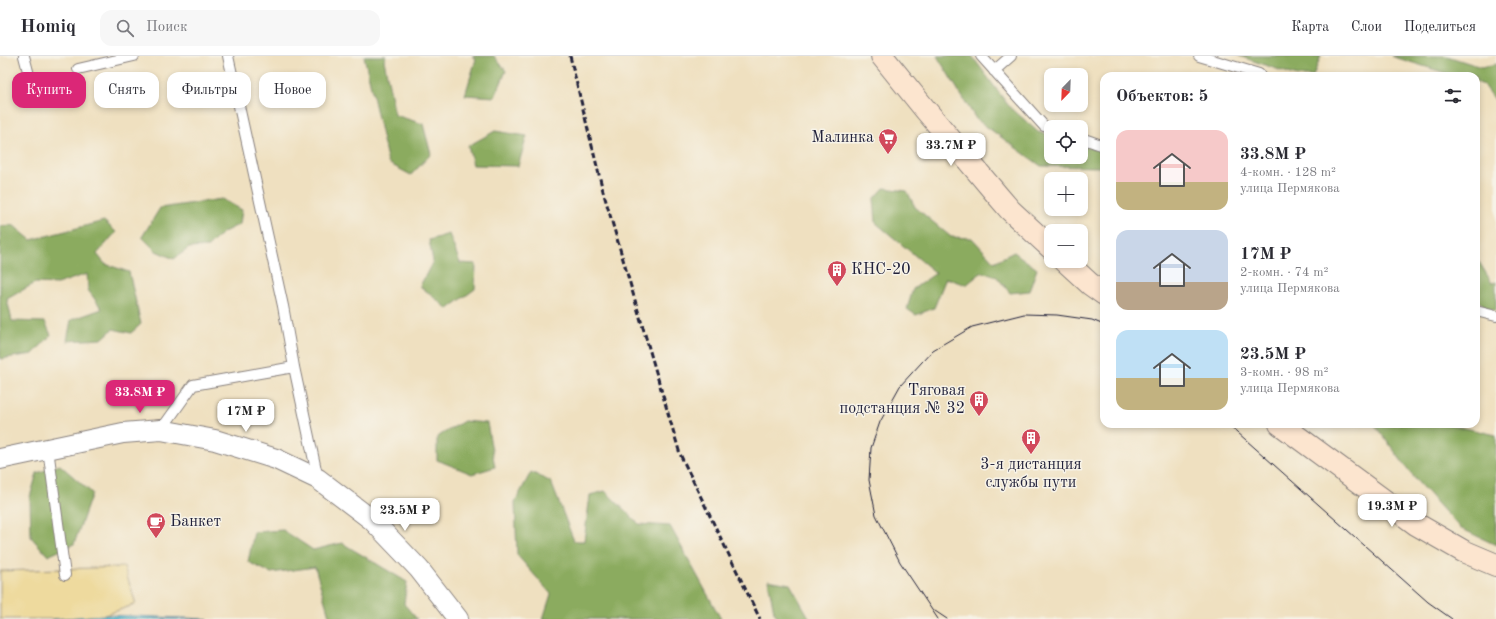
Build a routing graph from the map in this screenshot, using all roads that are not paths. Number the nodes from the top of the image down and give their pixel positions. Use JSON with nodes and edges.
{"nodes":[{"id":1,"x":24,"y":56,"type":"edge"},
{"id":2,"x":134,"y":56,"type":"edge"},
{"id":3,"x":228,"y":56,"type":"edge"},
{"id":4,"x":882,"y":56,"type":"edge"},
{"id":5,"x":981,"y":56,"type":"edge"},
{"id":6,"x":1011,"y":56,"type":"edge"},
{"id":7,"x":1199,"y":56,"type":"edge"},
{"id":8,"x":78,"y":69,"type":"dead end"},
{"id":9,"x":994,"y":71,"type":"junction"},
{"id":10,"x":28,"y":72,"type":"edge"},
{"id":11,"x":1252,"y":72,"type":"edge"},
{"id":12,"x":1044,"y":126,"type":"edge"},
{"id":13,"x":1088,"y":140,"type":"edge"},
{"id":14,"x":1100,"y":145,"type":"edge"},
{"id":15,"x":1044,"y":241,"type":"edge"},
{"id":16,"x":1073,"y":268,"type":"edge"},
{"id":17,"x":1100,"y":291,"type":"edge"},
{"id":18,"x":1480,"y":312,"type":"edge"},
{"id":19,"x":1496,"y":316,"type":"edge"},
{"id":20,"x":294,"y":367,"type":"junction"},
{"id":21,"x":1285,"y":428,"type":"edge"},
{"id":22,"x":161,"y":430,"type":"junction"},
{"id":23,"x":48,"y":449,"type":"junction"},
{"id":24,"x":0,"y":460,"type":"edge"},
{"id":25,"x":318,"y":479,"type":"junction"},
{"id":26,"x":1496,"y":565,"type":"edge"},
{"id":27,"x":65,"y":575,"type":"dead end"},
{"id":28,"x":458,"y":619,"type":"edge"}],
"edges":[{"from":1,"to":10,"type":"lane"},
{"from":2,"to":8,"type":"lane"},
{"from":3,"to":20,"type":"lane"},
{"from":4,"to":15,"type":"street"},
{"from":5,"to":9,"type":"lane"},
{"from":6,"to":9,"type":"lane"},
{"from":7,"to":11,"type":"lane"},
{"from":9,"to":12,"type":"lane"},
{"from":13,"to":14,"type":"lane"},
{"from":16,"to":17,"type":"street"},
{"from":18,"to":19,"type":"lane"},
{"from":20,"to":22,"type":"lane"},
{"from":20,"to":25,"type":"lane"},
{"from":21,"to":26,"type":"street"},
{"from":22,"to":23,"type":"street"},
{"from":22,"to":25,"type":"street"},
{"from":23,"to":24,"type":"street"},
{"from":23,"to":27,"type":"lane"},
{"from":25,"to":28,"type":"street"}]}
